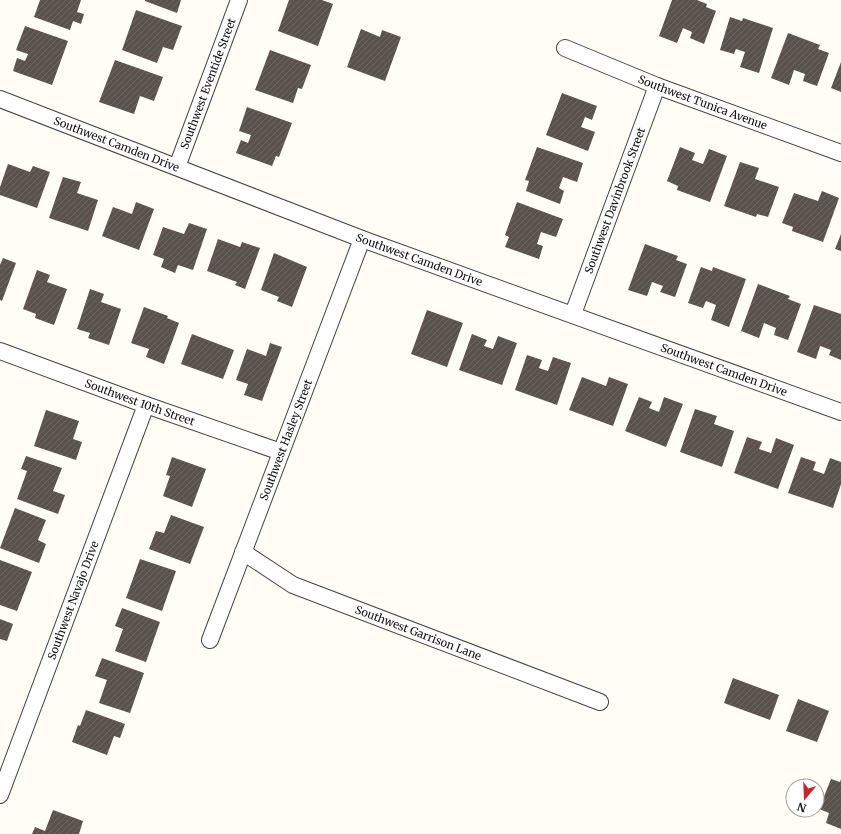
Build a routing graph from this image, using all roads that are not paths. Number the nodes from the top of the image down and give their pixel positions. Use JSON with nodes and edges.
{"nodes":[{"id":1,"x":239,"y":0,"type":"edge"},
{"id":2,"x":565,"y":48,"type":"dead end"},
{"id":3,"x":656,"y":86,"type":"junction"},
{"id":4,"x":0,"y":99,"type":"edge"},
{"id":5,"x":841,"y":153,"type":"edge"},
{"id":6,"x":177,"y":167,"type":"junction"},
{"id":7,"x":362,"y":239,"type":"junction"},
{"id":8,"x":573,"y":314,"type":"junction"},
{"id":9,"x":0,"y":351,"type":"edge"},
{"id":10,"x":146,"y":405,"type":"junction"},
{"id":11,"x":841,"y":412,"type":"edge"},
{"id":12,"x":281,"y":452,"type":"junction"},
{"id":13,"x":243,"y":552,"type":"junction"},
{"id":14,"x":210,"y":640,"type":"dead end"},
{"id":15,"x":600,"y":702,"type":"dead end"},
{"id":16,"x":0,"y":795,"type":"edge"}],
"edges":[{"from":1,"to":6,"type":"street","name":"Southwest Eventide Street"},
{"from":2,"to":3,"type":"street","name":"Southwest Tunica Avenue"},
{"from":3,"to":5,"type":"street","name":"Southwest Tunica Avenue"},
{"from":3,"to":8,"type":"street","name":"Southwest Davinbrook Street"},
{"from":4,"to":6,"type":"street","name":"Southwest Camden Drive"},
{"from":6,"to":7,"type":"street","name":"Southwest Camden Drive"},
{"from":7,"to":8,"type":"street","name":"Southwest Camden Drive"},
{"from":7,"to":12,"type":"street","name":"Southwest Hasley Street"},
{"from":8,"to":11,"type":"street","name":"Southwest Camden Drive"},
{"from":9,"to":10,"type":"street","name":"Southwest 10th Street"},
{"from":10,"to":12,"type":"street","name":"Southwest 10th Street"},
{"from":10,"to":16,"type":"street","name":"Southwest Navajo Drive"},
{"from":12,"to":13,"type":"street","name":"Southwest Hasley Street"},
{"from":13,"to":14,"type":"street","name":"Southwest Hasley Street"},
{"from":13,"to":15,"type":"street","name":"Southwest Garrison Lane"}]}
